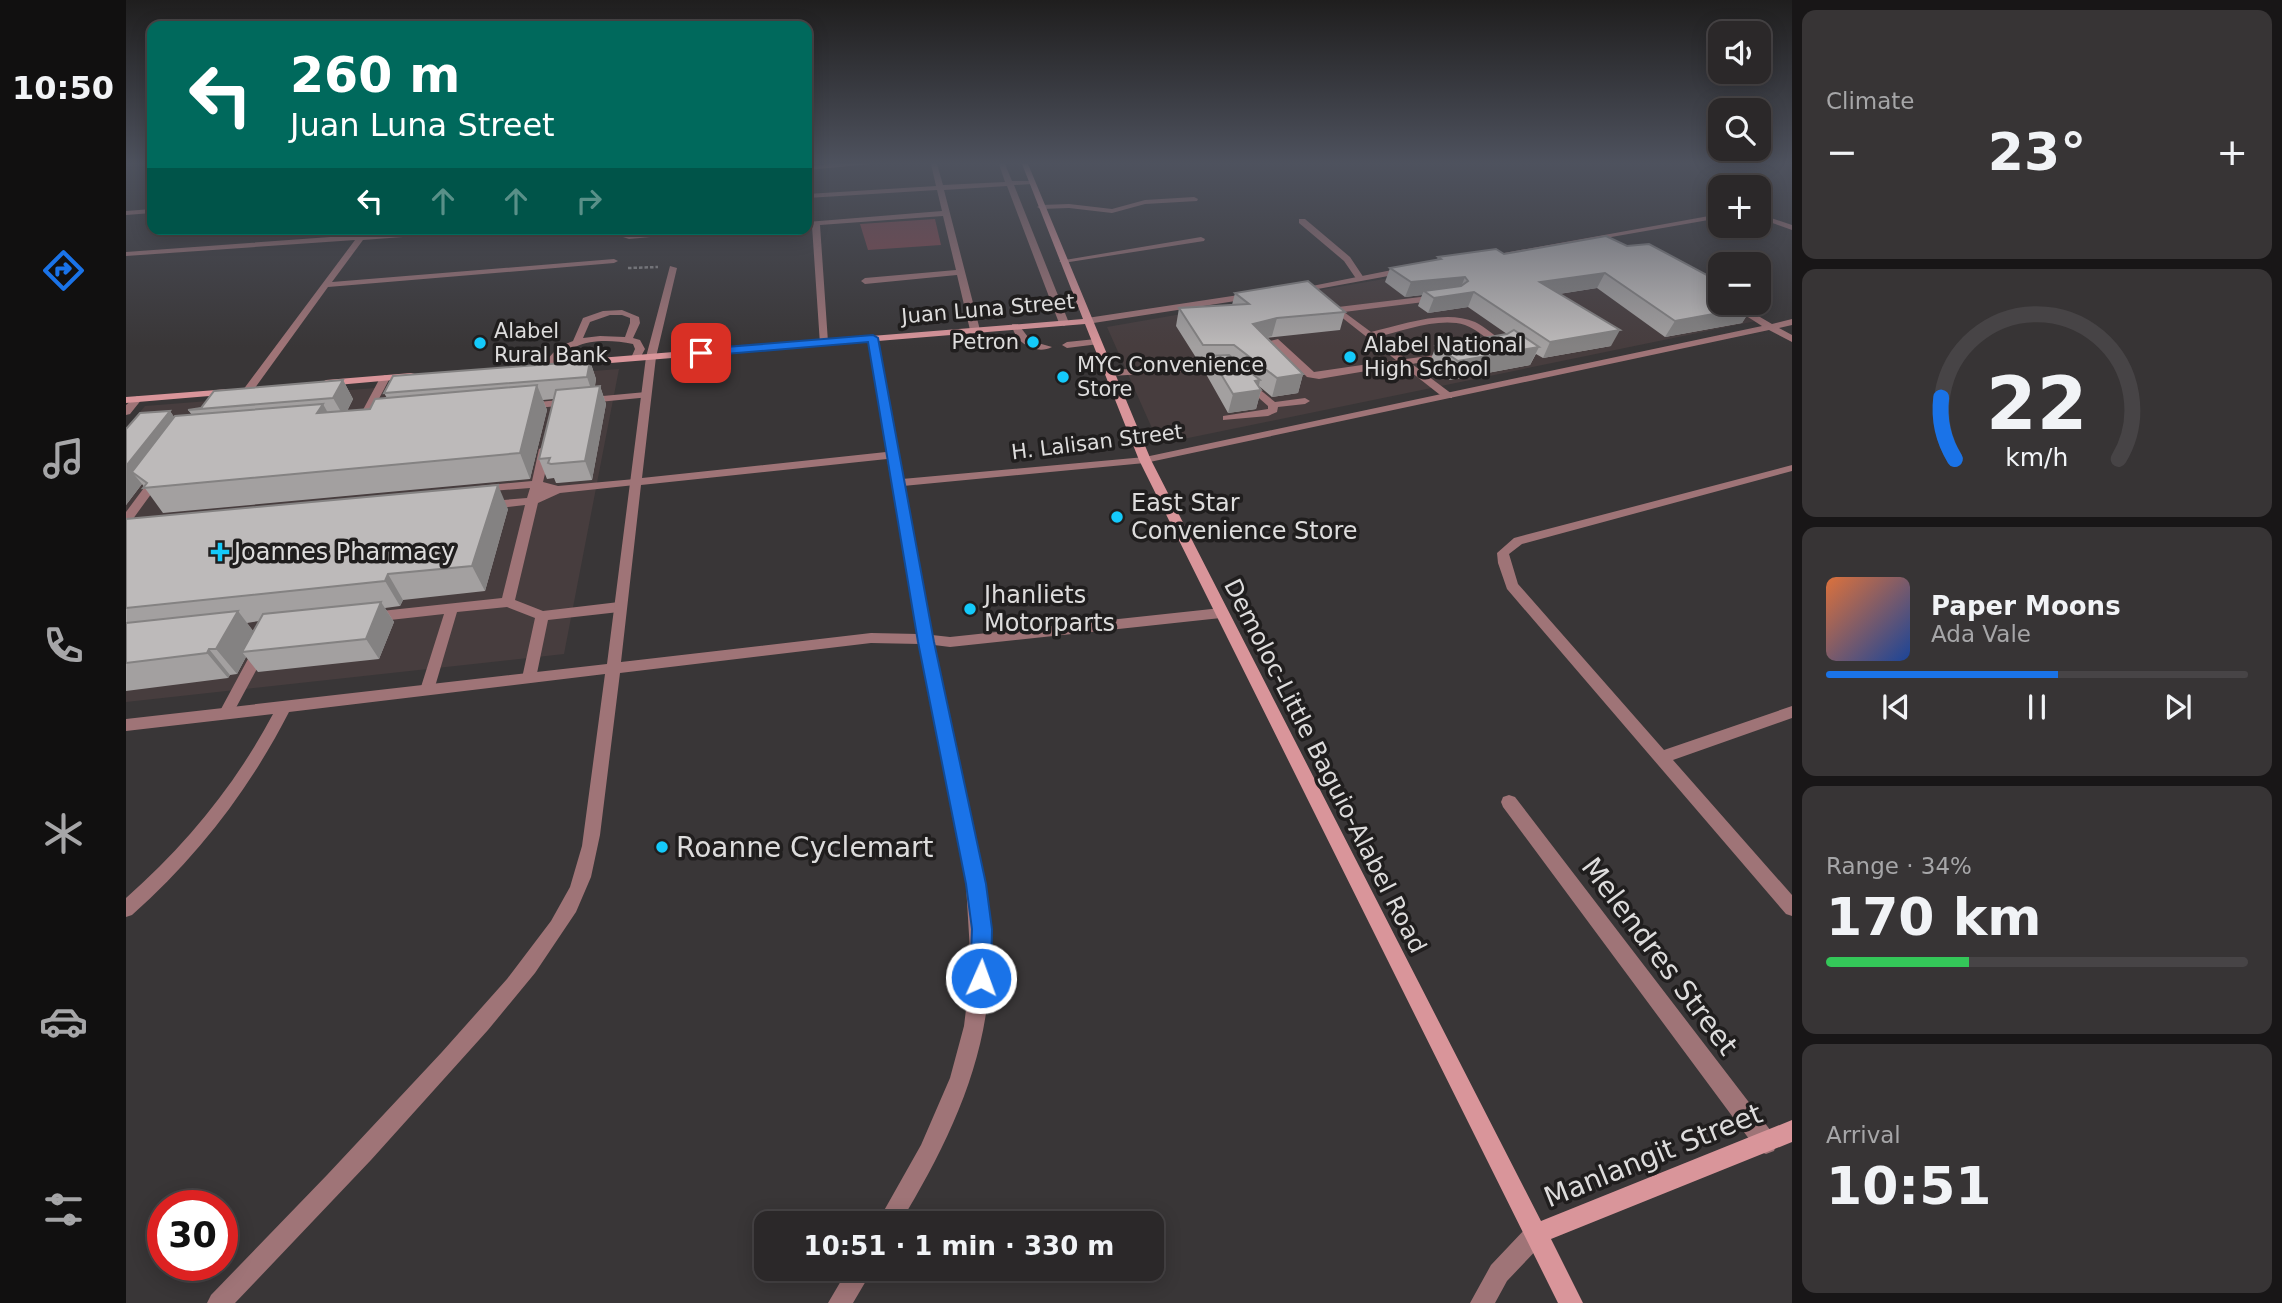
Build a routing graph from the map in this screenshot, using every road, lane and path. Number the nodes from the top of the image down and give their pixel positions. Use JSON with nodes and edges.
{"nodes":[{"id":1,"x":949,"y":225,"type":"edge"},
{"id":2,"x":1025,"y":225,"type":"edge"},
{"id":3,"x":1048,"y":225,"type":"edge"},
{"id":4,"x":1308,"y":225,"type":"edge"},
{"id":5,"x":1668,"y":225,"type":"edge"},
{"id":6,"x":812,"y":233,"type":"edge"},
{"id":7,"x":1613,"y":234,"type":"junction"},
{"id":8,"x":362,"y":235,"type":"edge"},
{"id":9,"x":401,"y":235,"type":"edge"},
{"id":10,"x":360,"y":238,"type":"junction"},
{"id":11,"x":1200,"y":239,"type":"dead end"},
{"id":12,"x":1625,"y":241,"type":"dead end"},
{"id":13,"x":126,"y":254,"type":"edge"},
{"id":14,"x":1475,"y":258,"type":"edge"},
{"id":15,"x":614,"y":261,"type":"joint"},
{"id":16,"x":1063,"y":261,"type":"junction"},
{"id":17,"x":673,"y":268,"type":"joint"},
{"id":18,"x":1412,"y":270,"type":"edge"},
{"id":19,"x":960,"y":272,"type":"junction"},
{"id":20,"x":1360,"y":278,"type":"junction"},
{"id":21,"x":865,"y":281,"type":"dead end"},
{"id":22,"x":325,"y":285,"type":"junction"},
{"id":23,"x":1306,"y":288,"type":"junction"},
{"id":24,"x":1281,"y":292,"type":"edge"},
{"id":25,"x":1269,"y":294,"type":"edge"},
{"id":26,"x":1441,"y":298,"type":"edge"},
{"id":27,"x":1337,"y":310,"type":"junction"},
{"id":28,"x":1751,"y":315,"type":"edge"},
{"id":29,"x":1087,"y":321,"type":"junction"},
{"id":30,"x":1792,"y":322,"type":"edge"},
{"id":31,"x":1063,"y":323,"type":"junction"},
{"id":32,"x":1016,"y":326,"type":"junction"},
{"id":33,"x":1772,"y":327,"type":"junction"},
{"id":34,"x":975,"y":330,"type":"junction"},
{"id":35,"x":1372,"y":335,"type":"junction"},
{"id":36,"x":873,"y":338,"type":"junction"},
{"id":37,"x":1792,"y":338,"type":"edge"},
{"id":38,"x":628,"y":340,"type":"junction"},
{"id":39,"x":1275,"y":341,"type":"dead end"},
{"id":40,"x":577,"y":342,"type":"junction"},
{"id":41,"x":823,"y":342,"type":"junction"},
{"id":42,"x":1096,"y":342,"type":"junction"},
{"id":43,"x":1066,"y":345,"type":"dead end"},
{"id":44,"x":1047,"y":347,"type":"dead end"},
{"id":45,"x":1486,"y":349,"type":"edge"},
{"id":46,"x":645,"y":353,"type":"junction"},
{"id":47,"x":1459,"y":354,"type":"edge"},
{"id":48,"x":1404,"y":362,"type":"junction"},
{"id":49,"x":549,"y":365,"type":"junction"},
{"id":50,"x":535,"y":366,"type":"edge"},
{"id":51,"x":1111,"y":373,"type":"junction"},
{"id":52,"x":426,"y":375,"type":"edge"},
{"id":53,"x":385,"y":378,"type":"junction"},
{"id":54,"x":316,"y":384,"type":"edge"},
{"id":55,"x":262,"y":389,"type":"edge"},
{"id":56,"x":248,"y":390,"type":"junction"},
{"id":57,"x":220,"y":392,"type":"junction"},
{"id":58,"x":646,"y":395,"type":"junction"},
{"id":59,"x":1448,"y":396,"type":"junction"},
{"id":60,"x":131,"y":400,"type":"edge"},
{"id":61,"x":1305,"y":401,"type":"dead end"},
{"id":62,"x":212,"y":403,"type":"edge"},
{"id":63,"x":556,"y":404,"type":"junction"},
{"id":64,"x":1273,"y":405,"type":"junction"},
{"id":65,"x":515,"y":407,"type":"edge"},
{"id":66,"x":126,"y":411,"type":"edge"},
{"id":67,"x":553,"y":417,"type":"edge"},
{"id":68,"x":1227,"y":418,"type":"dead end"},
{"id":69,"x":376,"y":419,"type":"edge"},
{"id":70,"x":362,"y":421,"type":"junction"},
{"id":71,"x":349,"y":422,"type":"edge"},
{"id":72,"x":550,"y":430,"type":"edge"},
{"id":73,"x":892,"y":455,"type":"junction"},
{"id":74,"x":1145,"y":460,"type":"junction"},
{"id":75,"x":164,"y":467,"type":"edge"},
{"id":76,"x":1792,"y":468,"type":"edge"},
{"id":77,"x":635,"y":482,"type":"junction"},
{"id":78,"x":897,"y":483,"type":"junction"},
{"id":79,"x":537,"y":484,"type":"junction"},
{"id":80,"x":558,"y":490,"type":"junction"},
{"id":81,"x":460,"y":491,"type":"edge"},
{"id":82,"x":532,"y":501,"type":"junction"},
{"id":83,"x":479,"y":506,"type":"edge"},
{"id":84,"x":130,"y":521,"type":"edge"},
{"id":85,"x":508,"y":602,"type":"junction"},
{"id":86,"x":619,"y":607,"type":"junction"},
{"id":87,"x":452,"y":608,"type":"junction"},
{"id":88,"x":1221,"y":612,"type":"junction"},
{"id":89,"x":542,"y":616,"type":"junction"},
{"id":90,"x":355,"y":618,"type":"edge"},
{"id":91,"x":265,"y":639,"type":"edge"},
{"id":92,"x":926,"y":642,"type":"junction"},
{"id":93,"x":612,"y":668,"type":"junction"},
{"id":94,"x":529,"y":678,"type":"junction"},
{"id":95,"x":427,"y":690,"type":"junction"},
{"id":96,"x":284,"y":706,"type":"junction"},
{"id":97,"x":1792,"y":712,"type":"edge"},
{"id":98,"x":226,"y":713,"type":"junction"},
{"id":99,"x":126,"y":725,"type":"edge"},
{"id":100,"x":1661,"y":758,"type":"junction"},
{"id":101,"x":1509,"y":802,"type":"dead end"},
{"id":102,"x":1792,"y":908,"type":"edge"},
{"id":103,"x":126,"y":909,"type":"edge"},
{"id":104,"x":1792,"y":1131,"type":"edge"},
{"id":105,"x":1766,"y":1143,"type":"junction"},
{"id":106,"x":895,"y":1211,"type":"edge"},
{"id":107,"x":1536,"y":1234,"type":"junction"},
{"id":108,"x":854,"y":1281,"type":"edge"},
{"id":109,"x":219,"y":1303,"type":"edge"},
{"id":110,"x":840,"y":1303,"type":"edge"},
{"id":111,"x":1482,"y":1303,"type":"edge"},
{"id":112,"x":1571,"y":1303,"type":"edge"}],
"edges":[{"from":1,"to":19,"type":"street"},
{"from":2,"to":31,"type":"street"},
{"from":3,"to":16,"type":"main road","name":"Demoloc-Little Baguio-Alabel Road"},
{"from":4,"to":20,"type":"street"},
{"from":5,"to":7,"type":"street"},
{"from":6,"to":41,"type":"street"},
{"from":7,"to":12,"type":"street"},
{"from":7,"to":14,"type":"street"},
{"from":8,"to":10,"type":"street"},
{"from":9,"to":10,"type":"street"},
{"from":10,"to":13,"type":"street"},
{"from":10,"to":22,"type":"street"},
{"from":11,"to":16,"type":"street"},
{"from":15,"to":17,"type":"path"},
{"from":15,"to":22,"type":"street"},
{"from":16,"to":29,"type":"main road","name":"Demoloc-Little Baguio-Alabel Road"},
{"from":17,"to":46,"type":"street"},
{"from":18,"to":20,"type":"street"},
{"from":19,"to":21,"type":"street"},
{"from":19,"to":34,"type":"street"},
{"from":20,"to":23,"type":"street"},
{"from":22,"to":56,"type":"street"},
{"from":23,"to":24,"type":"street"},
{"from":23,"to":27,"type":"street"},
{"from":25,"to":29,"type":"street","name":"Juan Luna Street"},
{"from":26,"to":27,"type":"street"},
{"from":27,"to":35,"type":"street"},
{"from":28,"to":33,"type":"street"},
{"from":29,"to":31,"type":"main road","name":"Juan Luna Street"},
{"from":29,"to":42,"type":"main road","name":"Demoloc-Little Baguio-Alabel Road"},
{"from":30,"to":33,"type":"street","name":"H. Lalisan Street"},
{"from":31,"to":32,"type":"main road","name":"Juan Luna Street"},
{"from":32,"to":34,"type":"main road","name":"Juan Luna Street"},
{"from":32,"to":44,"type":"street"},
{"from":33,"to":37,"type":"street"},
{"from":33,"to":59,"type":"street","name":"H. Lalisan Street"},
{"from":34,"to":36,"type":"main road","name":"Juan Luna Street"},
{"from":35,"to":45,"type":"street"},
{"from":35,"to":48,"type":"street"},
{"from":36,"to":41,"type":"main road","name":"Juan Luna Street"},
{"from":36,"to":73,"type":"street"},
{"from":38,"to":40,"type":"street"},
{"from":38,"to":40,"type":"street"},
{"from":38,"to":46,"type":"street"},
{"from":39,"to":48,"type":"street"},
{"from":40,"to":49,"type":"street"},
{"from":41,"to":46,"type":"main road","name":"Juan Luna Street"},
{"from":42,"to":43,"type":"street"},
{"from":42,"to":51,"type":"main road","name":"Demoloc-Little Baguio-Alabel Road"},
{"from":46,"to":49,"type":"main road","name":"Juan Luna Street"},
{"from":46,"to":58,"type":"street"},
{"from":47,"to":48,"type":"street"},
{"from":48,"to":59,"type":"street"},
{"from":49,"to":50,"type":"main road","name":"Juan Luna Street"},
{"from":51,"to":64,"type":"street"},
{"from":51,"to":74,"type":"main road","name":"Demoloc-Little Baguio-Alabel Road"},
{"from":52,"to":53,"type":"main road"},
{"from":53,"to":54,"type":"main road"},
{"from":53,"to":70,"type":"street"},
{"from":55,"to":56,"type":"main road"},
{"from":56,"to":57,"type":"main road"},
{"from":57,"to":60,"type":"main road"},
{"from":57,"to":62,"type":"street"},
{"from":58,"to":63,"type":"street"},
{"from":58,"to":77,"type":"street"},
{"from":59,"to":74,"type":"street","name":"H. Lalisan Street"},
{"from":60,"to":66,"type":"street"},
{"from":61,"to":64,"type":"street"},
{"from":63,"to":65,"type":"street"},
{"from":63,"to":67,"type":"street"},
{"from":64,"to":68,"type":"street"},
{"from":69,"to":70,"type":"street"},
{"from":70,"to":71,"type":"street"},
{"from":72,"to":79,"type":"street"},
{"from":73,"to":77,"type":"street"},
{"from":73,"to":78,"type":"street"},
{"from":74,"to":78,"type":"street","name":"H. Lalisan Street"},
{"from":74,"to":88,"type":"main road","name":"Demoloc-Little Baguio-Alabel Road"},
{"from":75,"to":84,"type":"street"},
{"from":76,"to":100,"type":"street"},
{"from":77,"to":80,"type":"street"},
{"from":77,"to":86,"type":"street"},
{"from":78,"to":92,"type":"street"},
{"from":79,"to":80,"type":"street"},
{"from":79,"to":81,"type":"street"},
{"from":79,"to":82,"type":"street"},
{"from":80,"to":82,"type":"street"},
{"from":82,"to":83,"type":"street"},
{"from":82,"to":85,"type":"street"},
{"from":85,"to":87,"type":"street"},
{"from":85,"to":89,"type":"street"},
{"from":86,"to":89,"type":"street"},
{"from":86,"to":93,"type":"street"},
{"from":87,"to":90,"type":"street"},
{"from":87,"to":95,"type":"street"},
{"from":88,"to":92,"type":"street"},
{"from":88,"to":107,"type":"main road","name":"Demoloc-Little Baguio-Alabel Road"},
{"from":89,"to":94,"type":"street"},
{"from":91,"to":98,"type":"street"},
{"from":92,"to":93,"type":"street"},
{"from":92,"to":106,"type":"street"},
{"from":93,"to":94,"type":"street"},
{"from":93,"to":109,"type":"street"},
{"from":94,"to":95,"type":"street"},
{"from":95,"to":96,"type":"street"},
{"from":96,"to":98,"type":"street"},
{"from":96,"to":103,"type":"street"},
{"from":97,"to":100,"type":"street"},
{"from":98,"to":99,"type":"street"},
{"from":100,"to":102,"type":"street"},
{"from":101,"to":105,"type":"street","name":"Melendres Street"},
{"from":104,"to":105,"type":"main road","name":"Manlangit Street"},
{"from":105,"to":107,"type":"main road","name":"Manlangit Street"},
{"from":107,"to":111,"type":"street"},
{"from":107,"to":112,"type":"main road","name":"Demoloc-Little Baguio-Alabel Road"},
{"from":108,"to":110,"type":"street"}]}
